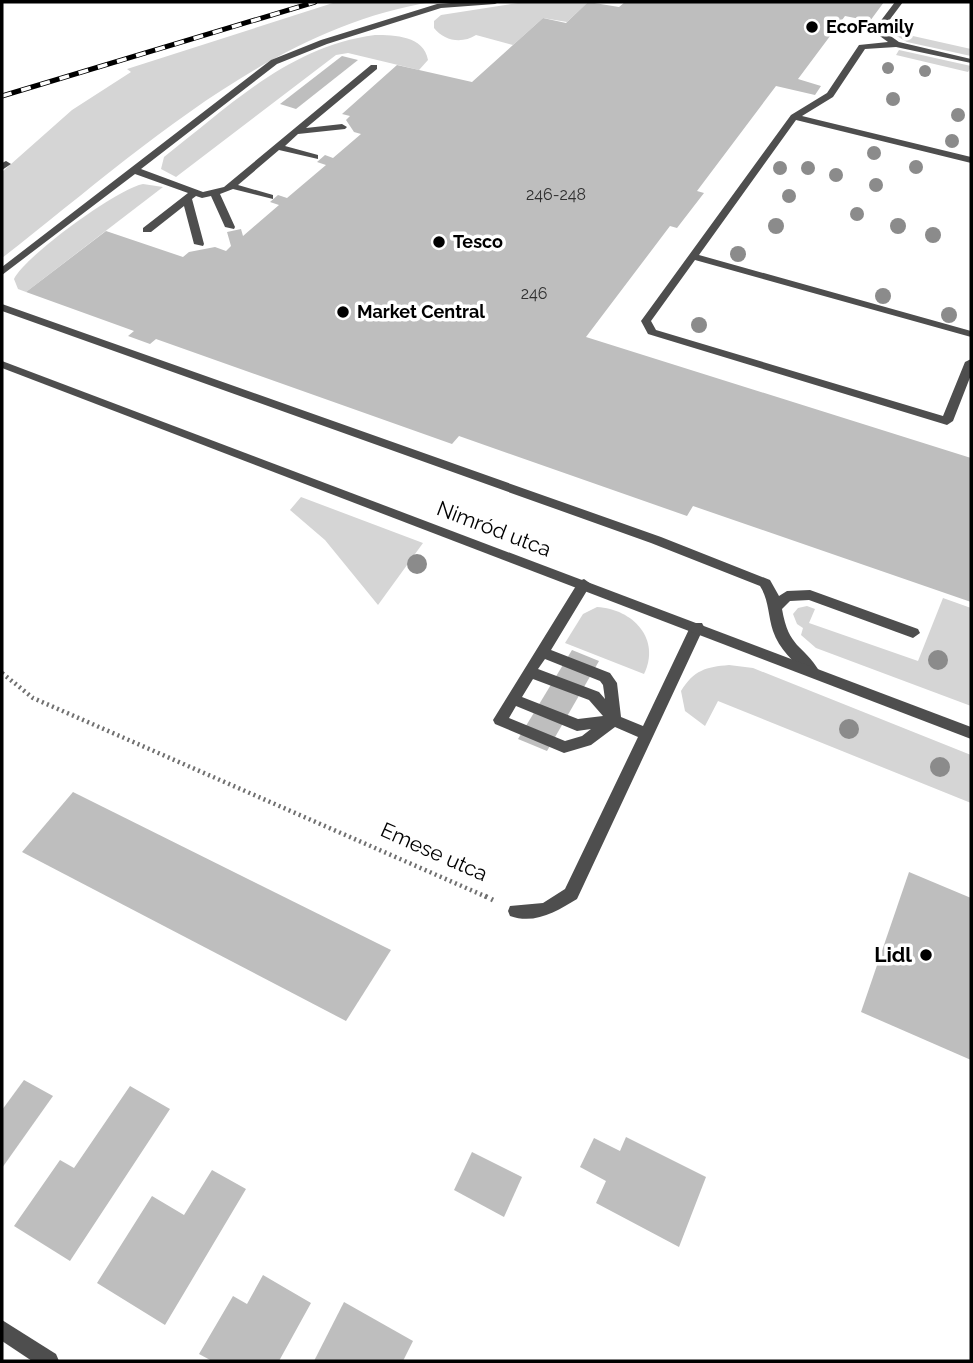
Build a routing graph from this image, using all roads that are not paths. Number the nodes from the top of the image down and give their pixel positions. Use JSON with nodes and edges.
{"nodes":[{"id":1,"x":495,"y":2,"type":"edge"},
{"id":2,"x":899,"y":2,"type":"edge"},
{"id":3,"x":897,"y":44,"type":"junction"},
{"id":4,"x":971,"y":61,"type":"edge"},
{"id":5,"x":374,"y":66,"type":"dead end"},
{"id":6,"x":794,"y":117,"type":"junction"},
{"id":7,"x":342,"y":127,"type":"dead end"},
{"id":8,"x":296,"y":132,"type":"junction"},
{"id":9,"x":278,"y":147,"type":"junction"},
{"id":10,"x":314,"y":158,"type":"dead end"},
{"id":11,"x":971,"y":160,"type":"edge"},
{"id":12,"x":134,"y":170,"type":"junction"},
{"id":13,"x":232,"y":186,"type":"junction"},
{"id":14,"x":214,"y":192,"type":"junction"},
{"id":15,"x":191,"y":195,"type":"junction"},
{"id":16,"x":270,"y":197,"type":"dead end"},
{"id":17,"x":230,"y":227,"type":"dead end"},
{"id":18,"x":147,"y":230,"type":"dead end"},
{"id":19,"x":199,"y":244,"type":"dead end"},
{"id":20,"x":692,"y":256,"type":"junction"},
{"id":21,"x":2,"y":272,"type":"edge"},
{"id":22,"x":2,"y":307,"type":"edge"},
{"id":23,"x":971,"y":334,"type":"edge"},
{"id":24,"x":971,"y":362,"type":"edge"},
{"id":25,"x":2,"y":364,"type":"edge"},
{"id":26,"x":765,"y":583,"type":"junction"},
{"id":27,"x":584,"y":584,"type":"junction"},
{"id":28,"x":810,"y":595,"type":"junction"},
{"id":29,"x":775,"y":607,"type":"junction"},
{"id":30,"x":697,"y":627,"type":"junction"},
{"id":31,"x":913,"y":633,"type":"dead end"},
{"id":32,"x":542,"y":652,"type":"junction"},
{"id":33,"x":530,"y":672,"type":"junction"},
{"id":34,"x":813,"y":672,"type":"junction"},
{"id":35,"x":513,"y":699,"type":"junction"},
{"id":36,"x":614,"y":720,"type":"junction"},
{"id":37,"x":971,"y":733,"type":"edge"},
{"id":38,"x":647,"y":734,"type":"junction"},
{"id":39,"x":516,"y":911,"type":"road end"},
{"id":40,"x":2,"y":1330,"type":"edge"},
{"id":41,"x":49,"y":1361,"type":"edge"}],
"edges":[{"from":1,"to":12,"type":"street"},
{"from":2,"to":3,"type":"street"},
{"from":3,"to":4,"type":"street"},
{"from":3,"to":6,"type":"street"},
{"from":5,"to":8,"type":"street"},
{"from":6,"to":11,"type":"street"},
{"from":6,"to":20,"type":"street"},
{"from":7,"to":8,"type":"street"},
{"from":8,"to":9,"type":"street"},
{"from":9,"to":10,"type":"street"},
{"from":9,"to":13,"type":"street"},
{"from":12,"to":15,"type":"street"},
{"from":12,"to":21,"type":"street"},
{"from":13,"to":14,"type":"street"},
{"from":13,"to":16,"type":"street"},
{"from":14,"to":15,"type":"street"},
{"from":14,"to":17,"type":"street"},
{"from":15,"to":18,"type":"street"},
{"from":15,"to":19,"type":"street"},
{"from":20,"to":23,"type":"street"},
{"from":20,"to":24,"type":"street"},
{"from":22,"to":26,"type":"street"},
{"from":25,"to":27,"type":"street","name":"Nimród utca"},
{"from":26,"to":28,"type":"street"},
{"from":26,"to":29,"type":"street"},
{"from":27,"to":30,"type":"street","name":"Nimród utca"},
{"from":27,"to":32,"type":"street"},
{"from":28,"to":29,"type":"street"},
{"from":28,"to":31,"type":"street"},
{"from":29,"to":34,"type":"street"},
{"from":30,"to":34,"type":"street","name":"Nimród utca"},
{"from":30,"to":38,"type":"street"},
{"from":32,"to":33,"type":"street"},
{"from":32,"to":36,"type":"street"},
{"from":33,"to":35,"type":"street"},
{"from":33,"to":36,"type":"street"},
{"from":34,"to":37,"type":"street","name":"Nimród utca"},
{"from":35,"to":36,"type":"street"},
{"from":35,"to":36,"type":"street"},
{"from":36,"to":38,"type":"street"},
{"from":38,"to":39,"type":"street"},
{"from":40,"to":41,"type":"street"}]}
